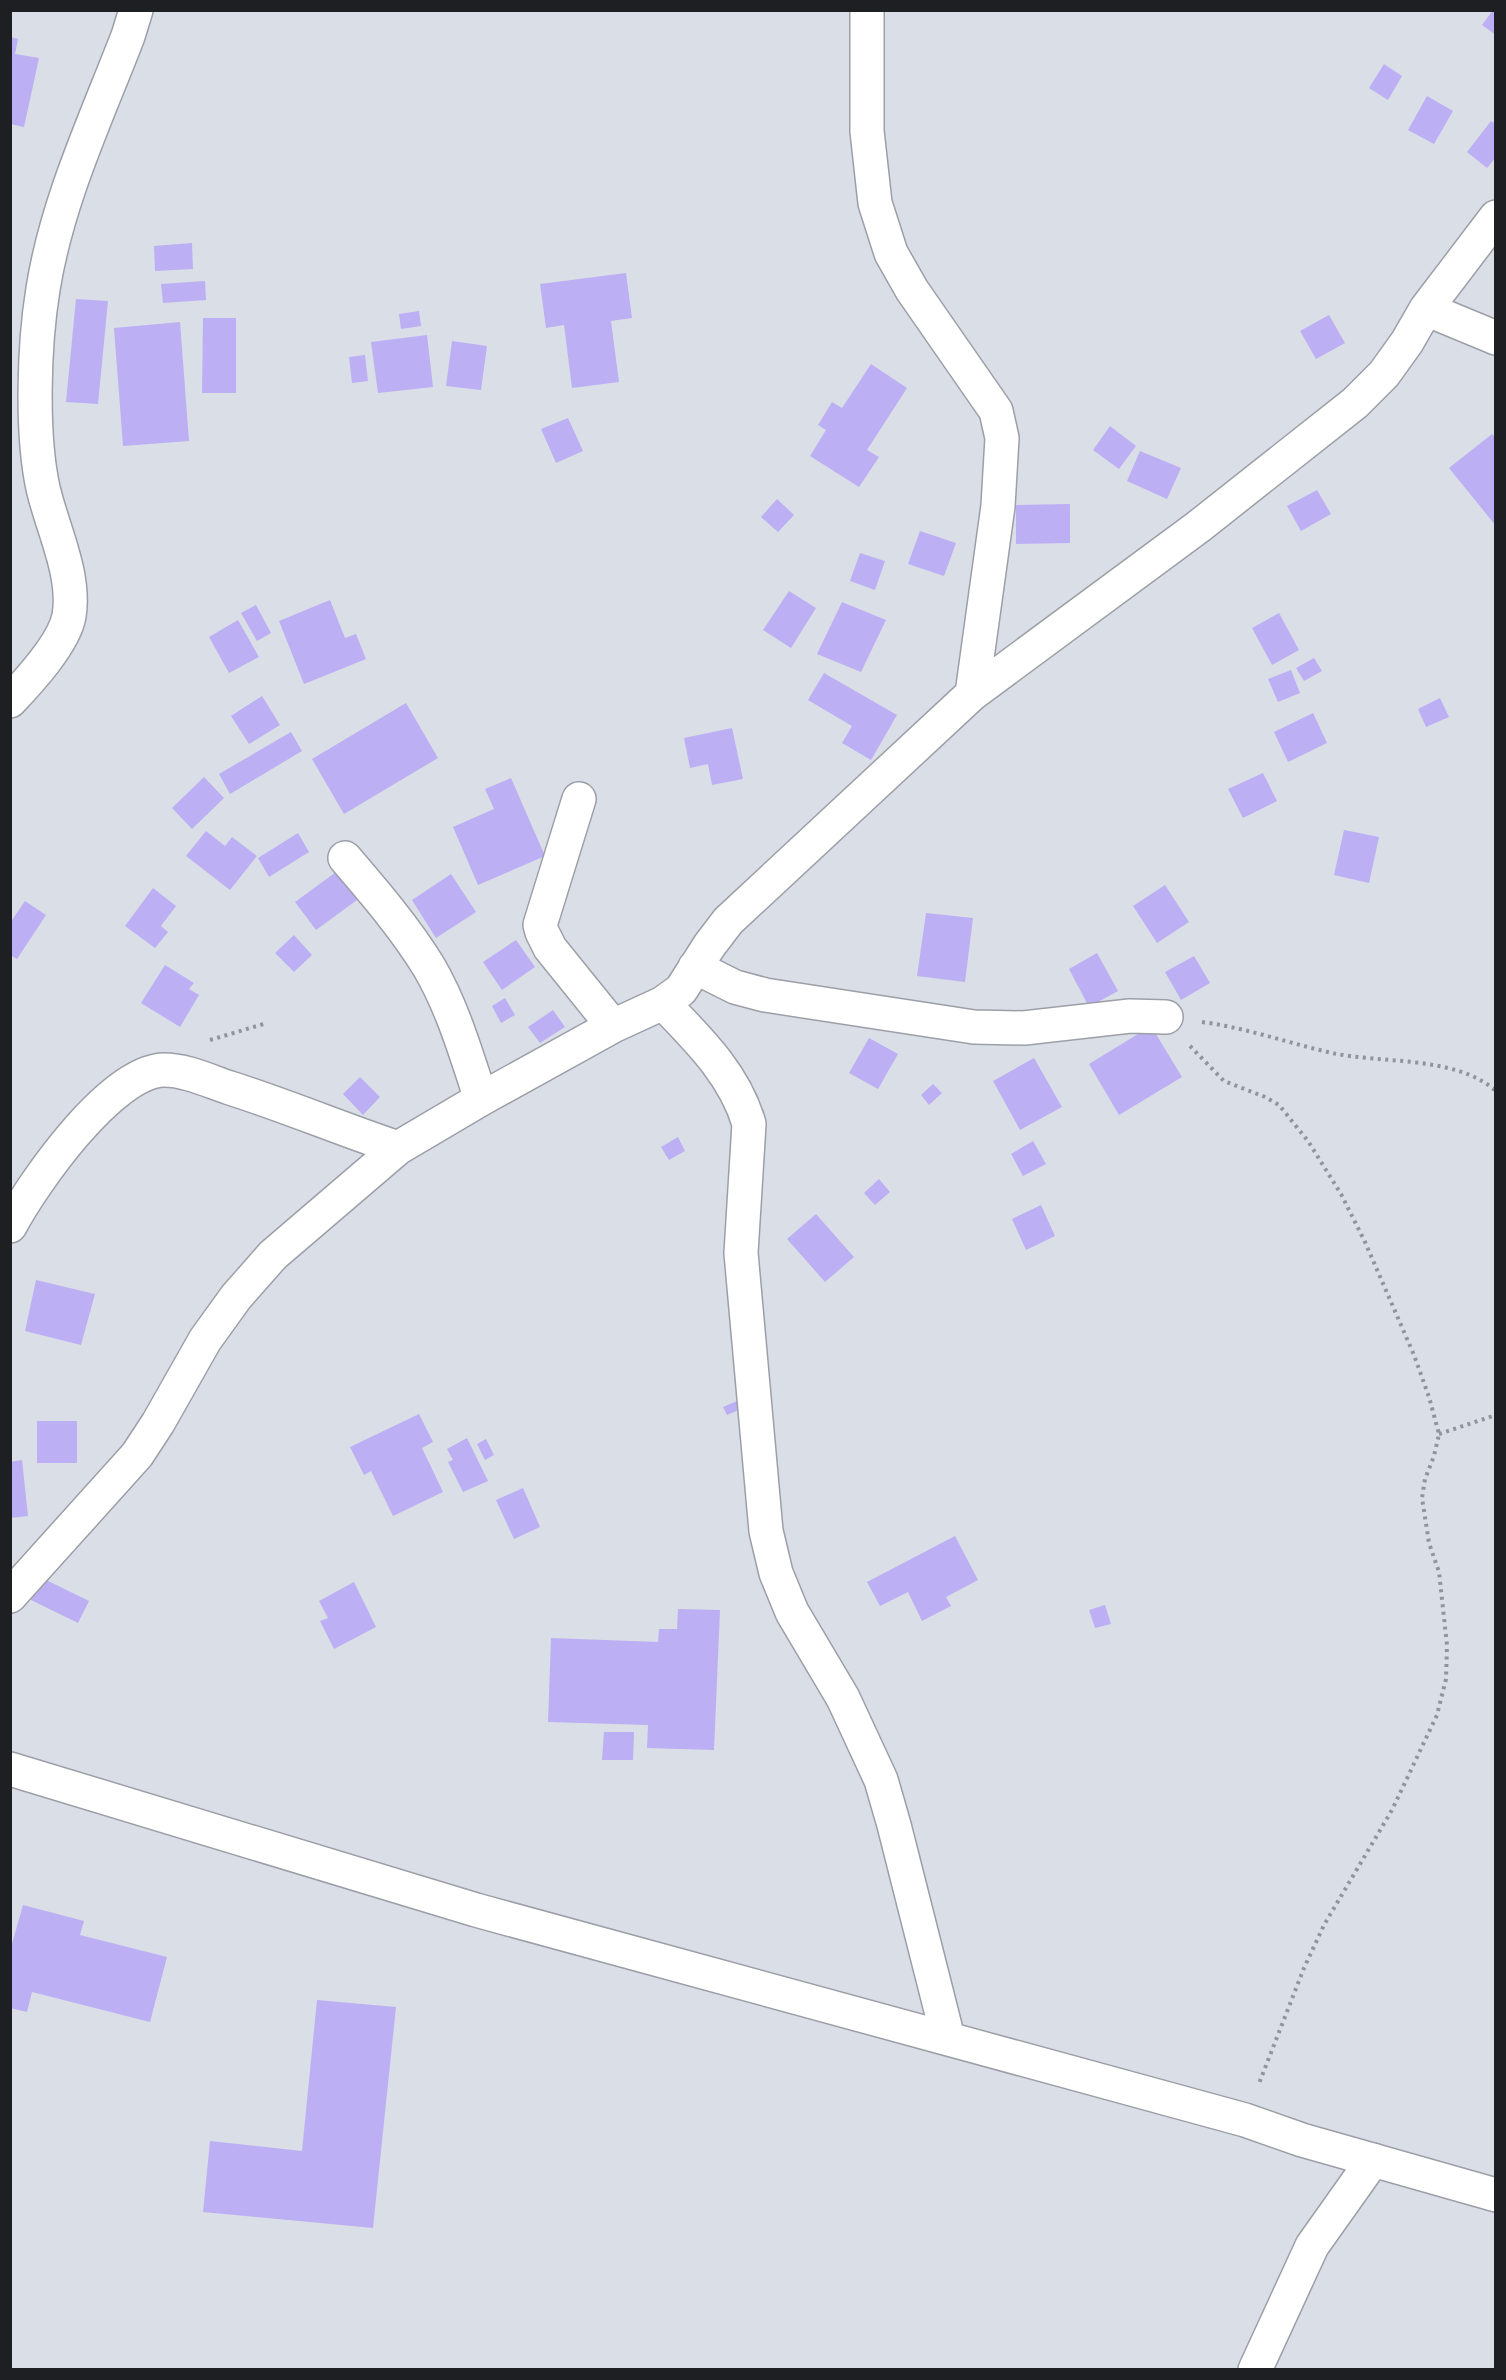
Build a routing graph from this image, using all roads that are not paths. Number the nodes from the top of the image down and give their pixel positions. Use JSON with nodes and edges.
{"nodes":[{"id":1,"x":136,"y":10,"type":"edge"},
{"id":2,"x":867,"y":10,"type":"edge"},
{"id":3,"x":1496,"y":217,"type":"edge"},
{"id":4,"x":1426,"y":309,"type":"junction"},
{"id":5,"x":1496,"y":338,"type":"edge"},
{"id":6,"x":972,"y":693,"type":"junction"},
{"id":7,"x":10,"y":701,"type":"edge"},
{"id":8,"x":579,"y":799,"type":"dead end"},
{"id":9,"x":345,"y":858,"type":"dead end"},
{"id":10,"x":695,"y":967,"type":"junction"},
{"id":11,"x":663,"y":1003,"type":"junction"},
{"id":12,"x":1166,"y":1017,"type":"road end"},
{"id":13,"x":613,"y":1026,"type":"junction"},
{"id":14,"x":481,"y":1099,"type":"junction"},
{"id":15,"x":398,"y":1148,"type":"junction"},
{"id":16,"x":10,"y":1226,"type":"edge"},
{"id":17,"x":10,"y":1596,"type":"edge"},
{"id":18,"x":10,"y":1769,"type":"edge"},
{"id":19,"x":948,"y":2038,"type":"junction"},
{"id":20,"x":1372,"y":2160,"type":"junction"},
{"id":21,"x":1496,"y":2195,"type":"edge"},
{"id":22,"x":1255,"y":2370,"type":"edge"}],
"edges":[{"from":1,"to":7,"type":"street"},
{"from":2,"to":6,"type":"street"},
{"from":3,"to":4,"type":"street"},
{"from":4,"to":5,"type":"street"},
{"from":4,"to":6,"type":"street"},
{"from":6,"to":10,"type":"street"},
{"from":8,"to":13,"type":"street"},
{"from":9,"to":14,"type":"street"},
{"from":10,"to":11,"type":"street"},
{"from":10,"to":12,"type":"street"},
{"from":11,"to":13,"type":"street"},
{"from":11,"to":19,"type":"street"},
{"from":13,"to":14,"type":"street"},
{"from":14,"to":15,"type":"street"},
{"from":15,"to":16,"type":"street"},
{"from":15,"to":17,"type":"street"},
{"from":18,"to":19,"type":"street"},
{"from":19,"to":20,"type":"street"},
{"from":20,"to":21,"type":"street"},
{"from":20,"to":22,"type":"street"}]}
